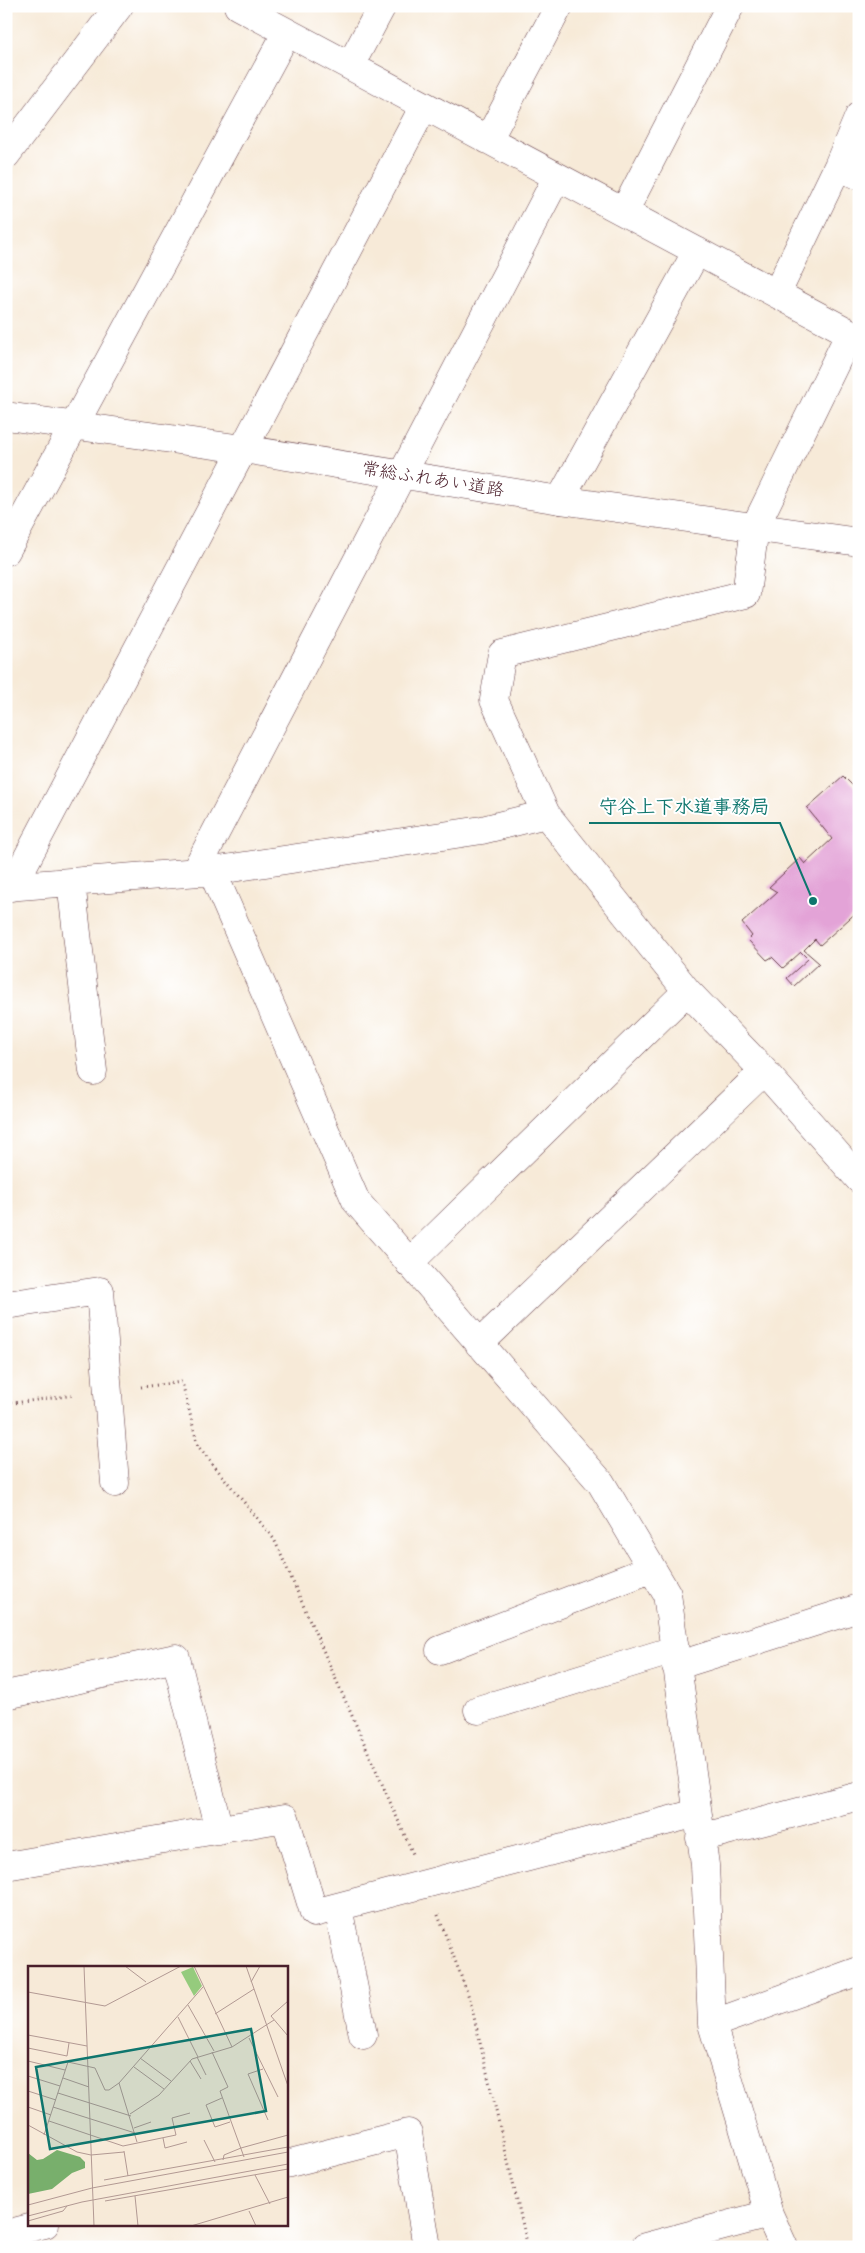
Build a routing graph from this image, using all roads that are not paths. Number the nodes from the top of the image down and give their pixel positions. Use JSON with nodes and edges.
{"nodes":[{"id":1,"x":119,"y":6,"type":"edge"},
{"id":2,"x":238,"y":6,"type":"edge"},
{"id":3,"x":382,"y":6,"type":"edge"},
{"id":4,"x":558,"y":6,"type":"edge"},
{"id":5,"x":730,"y":6,"type":"edge"},
{"id":6,"x":287,"y":32,"type":"junction"},
{"id":7,"x":350,"y":66,"type":"junction"},
{"id":8,"x":424,"y":106,"type":"junction"},
{"id":9,"x":859,"y":116,"type":"edge"},
{"id":10,"x":488,"y":140,"type":"junction"},
{"id":11,"x":6,"y":155,"type":"edge"},
{"id":12,"x":848,"y":171,"type":"edge"},
{"id":13,"x":557,"y":177,"type":"junction"},
{"id":14,"x":624,"y":212,"type":"junction"},
{"id":15,"x":697,"y":251,"type":"junction"},
{"id":16,"x":777,"y":293,"type":"junction"},
{"id":17,"x":6,"y":416,"type":"edge"},
{"id":18,"x":74,"y":425,"type":"junction"},
{"id":19,"x":243,"y":449,"type":"junction"},
{"id":20,"x":403,"y":473,"type":"junction"},
{"id":21,"x":560,"y":500,"type":"junction"},
{"id":22,"x":755,"y":527,"type":"junction"},
{"id":23,"x":859,"y":542,"type":"edge"},
{"id":24,"x":6,"y":551,"type":"edge"},
{"id":25,"x":546,"y":814,"type":"junction"},
{"id":26,"x":203,"y":872,"type":"junction"},
{"id":27,"x":71,"y":882,"type":"junction"},
{"id":28,"x":9,"y":887,"type":"edge"},
{"id":29,"x":687,"y":991,"type":"junction"},
{"id":30,"x":93,"y":1071,"type":"dead end"},
{"id":31,"x":764,"y":1071,"type":"junction"},
{"id":32,"x":859,"y":1178,"type":"edge"},
{"id":33,"x":409,"y":1263,"type":"junction"},
{"id":34,"x":6,"y":1305,"type":"edge"},
{"id":35,"x":479,"y":1344,"type":"junction"},
{"id":36,"x":115,"y":1483,"type":"dead end"},
{"id":37,"x":651,"y":1569,"type":"junction"},
{"id":38,"x":859,"y":1608,"type":"edge"},
{"id":39,"x":440,"y":1650,"type":"dead end"},
{"id":40,"x":675,"y":1658,"type":"junction"},
{"id":41,"x":6,"y":1695,"type":"edge"},
{"id":42,"x":478,"y":1710,"type":"dead end"},
{"id":43,"x":859,"y":1796,"type":"edge"},
{"id":44,"x":699,"y":1825,"type":"junction"},
{"id":45,"x":219,"y":1830,"type":"junction"},
{"id":46,"x":6,"y":1866,"type":"edge"},
{"id":47,"x":338,"y":1907,"type":"junction"},
{"id":48,"x":859,"y":1970,"type":"edge"},
{"id":49,"x":712,"y":2024,"type":"junction"},
{"id":50,"x":363,"y":2034,"type":"dead end"},
{"id":51,"x":288,"y":2163,"type":"edge"},
{"id":52,"x":769,"y":2214,"type":"junction"},
{"id":53,"x":37,"y":2226,"type":"edge"},
{"id":54,"x":6,"y":2234,"type":"edge"},
{"id":55,"x":427,"y":2247,"type":"edge"},
{"id":56,"x":645,"y":2247,"type":"edge"},
{"id":57,"x":784,"y":2247,"type":"edge"}],
"edges":[{"from":1,"to":11,"type":"street"},
{"from":2,"to":6,"type":"street"},
{"from":3,"to":7,"type":"street"},
{"from":4,"to":10,"type":"street"},
{"from":5,"to":14,"type":"street"},
{"from":6,"to":7,"type":"street"},
{"from":6,"to":18,"type":"street"},
{"from":7,"to":8,"type":"street"},
{"from":8,"to":10,"type":"street"},
{"from":8,"to":19,"type":"street"},
{"from":9,"to":12,"type":"street"},
{"from":10,"to":13,"type":"street"},
{"from":12,"to":16,"type":"street"},
{"from":13,"to":14,"type":"street"},
{"from":13,"to":20,"type":"street"},
{"from":14,"to":15,"type":"street"},
{"from":15,"to":16,"type":"street"},
{"from":15,"to":21,"type":"street"},
{"from":16,"to":22,"type":"street"},
{"from":17,"to":18,"type":"street","name":"常総ふれあい道路"},
{"from":18,"to":19,"type":"street","name":"常総ふれあい道路"},
{"from":18,"to":24,"type":"street"},
{"from":19,"to":20,"type":"street","name":"常総ふれあい道路"},
{"from":19,"to":28,"type":"street"},
{"from":20,"to":21,"type":"street","name":"常総ふれあい道路"},
{"from":20,"to":26,"type":"street"},
{"from":21,"to":22,"type":"street","name":"常総ふれあい道路"},
{"from":22,"to":23,"type":"street","name":"常総ふれあい道路"},
{"from":22,"to":25,"type":"street"},
{"from":25,"to":26,"type":"street"},
{"from":25,"to":29,"type":"street"},
{"from":26,"to":27,"type":"street"},
{"from":26,"to":33,"type":"street"},
{"from":27,"to":28,"type":"street"},
{"from":27,"to":30,"type":"street"},
{"from":29,"to":31,"type":"street"},
{"from":29,"to":33,"type":"street"},
{"from":31,"to":32,"type":"street"},
{"from":31,"to":35,"type":"street"},
{"from":33,"to":35,"type":"street"},
{"from":34,"to":36,"type":"street"},
{"from":35,"to":37,"type":"street"},
{"from":37,"to":39,"type":"street"},
{"from":37,"to":40,"type":"street"},
{"from":38,"to":40,"type":"street"},
{"from":40,"to":42,"type":"street"},
{"from":40,"to":44,"type":"street"},
{"from":41,"to":45,"type":"street"},
{"from":43,"to":44,"type":"street"},
{"from":44,"to":47,"type":"street"},
{"from":44,"to":49,"type":"street"},
{"from":45,"to":46,"type":"street"},
{"from":45,"to":47,"type":"street"},
{"from":47,"to":50,"type":"street"},
{"from":48,"to":49,"type":"street"},
{"from":49,"to":52,"type":"street"},
{"from":51,"to":55,"type":"street"},
{"from":52,"to":56,"type":"street"},
{"from":52,"to":57,"type":"street"},
{"from":53,"to":54,"type":"street"}]}
